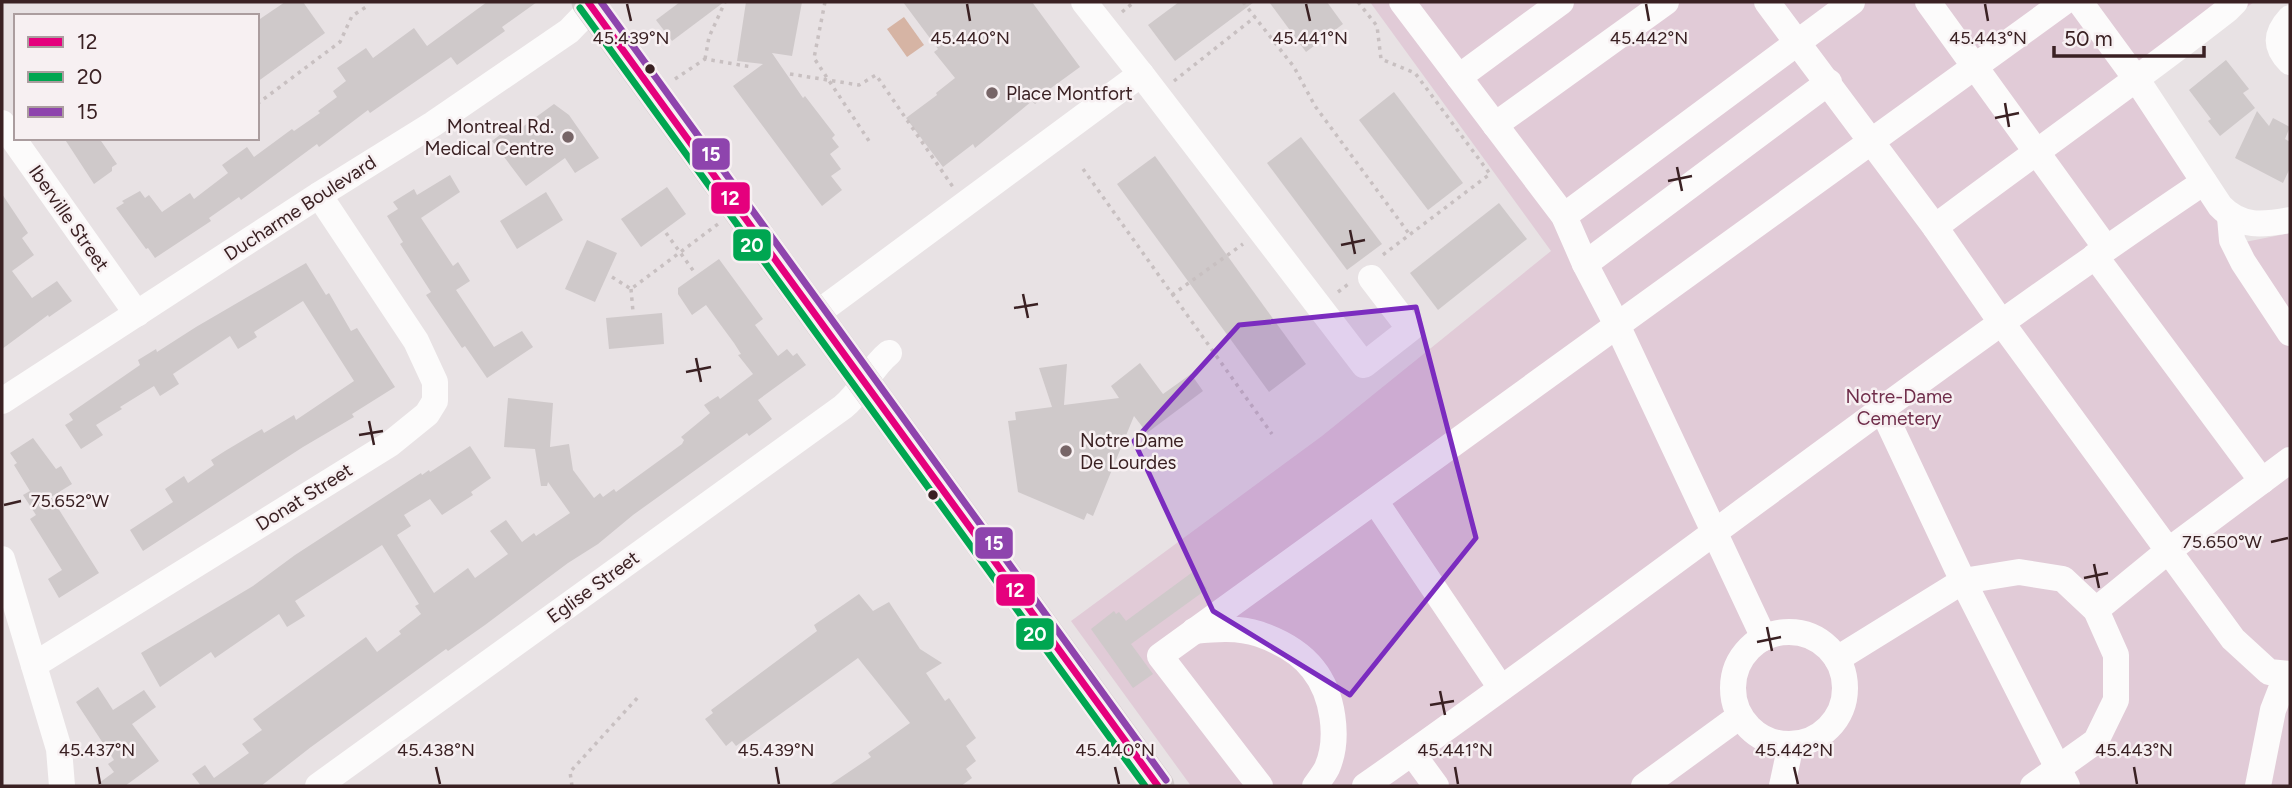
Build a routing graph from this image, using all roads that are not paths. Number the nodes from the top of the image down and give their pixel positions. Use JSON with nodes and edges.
{"nodes":[{"id":1,"x":1084,"y":2,"type":"edge"},
{"id":2,"x":1402,"y":2,"type":"edge"},
{"id":3,"x":1561,"y":2,"type":"edge"},
{"id":4,"x":1666,"y":2,"type":"edge"},
{"id":5,"x":1767,"y":2,"type":"edge"},
{"id":6,"x":1852,"y":2,"type":"edge"},
{"id":7,"x":1928,"y":2,"type":"edge"},
{"id":8,"x":2064,"y":2,"type":"edge"},
{"id":9,"x":2080,"y":2,"type":"edge"},
{"id":10,"x":2235,"y":2,"type":"edge"},
{"id":11,"x":592,"y":4,"type":"edge"},
{"id":12,"x":2290,"y":18,"type":"edge"},
{"id":13,"x":1797,"y":43,"type":"junction"},
{"id":14,"x":2290,"y":62,"type":"edge"},
{"id":15,"x":1975,"y":65,"type":"junction"},
{"id":16,"x":1459,"y":77,"type":"junction"},
{"id":17,"x":2137,"y":80,"type":"junction"},
{"id":18,"x":1829,"y":82,"type":"junction"},
{"id":19,"x":1149,"y":84,"type":"junction"},
{"id":20,"x":2,"y":123,"type":"edge"},
{"id":21,"x":1495,"y":125,"type":"junction"},
{"id":22,"x":14,"y":140,"type":"edge"},
{"id":23,"x":14,"y":140,"type":"edge"},
{"id":24,"x":1870,"y":142,"type":"junction"},
{"id":25,"x":2036,"y":151,"type":"junction"},
{"id":26,"x":2204,"y":182,"type":"junction"},
{"id":27,"x":319,"y":195,"type":"junction"},
{"id":28,"x":1563,"y":216,"type":"junction"},
{"id":29,"x":2230,"y":217,"type":"junction"},
{"id":30,"x":2290,"y":220,"type":"edge"},
{"id":31,"x":1935,"y":228,"type":"junction"},
{"id":32,"x":2101,"y":252,"type":"junction"},
{"id":33,"x":1585,"y":264,"type":"junction"},
{"id":34,"x":1371,"y":278,"type":"road end"},
{"id":35,"x":137,"y":314,"type":"junction"},
{"id":36,"x":815,"y":315,"type":"junction"},
{"id":37,"x":2001,"y":322,"type":"junction"},
{"id":38,"x":1617,"y":326,"type":"junction"},
{"id":39,"x":2290,"y":333,"type":"edge"},
{"id":40,"x":890,"y":353,"type":"dead end"},
{"id":41,"x":863,"y":382,"type":"junction"},
{"id":42,"x":2,"y":401,"type":"edge"},
{"id":43,"x":1883,"y":411,"type":"junction"},
{"id":44,"x":2290,"y":460,"type":"edge"},
{"id":45,"x":2262,"y":481,"type":"junction"},
{"id":46,"x":1375,"y":501,"type":"junction"},
{"id":47,"x":1713,"y":533,"type":"junction"},
{"id":48,"x":2168,"y":551,"type":"junction"},
{"id":49,"x":2,"y":559,"type":"edge"},
{"id":50,"x":1963,"y":581,"type":"junction"},
{"id":51,"x":2096,"y":610,"type":"junction"},
{"id":52,"x":1194,"y":631,"type":"junction"},
{"id":53,"x":1764,"y":638,"type":"junction"},
{"id":54,"x":1837,"y":659,"type":"junction"},
{"id":55,"x":33,"y":665,"type":"junction"},
{"id":56,"x":2289,"y":674,"type":"edge"},
{"id":57,"x":1501,"y":688,"type":"junction"},
{"id":58,"x":1740,"y":716,"type":"junction"},
{"id":59,"x":1791,"y":744,"type":"junction"},
{"id":60,"x":1412,"y":753,"type":"junction"},
{"id":61,"x":2063,"y":778,"type":"edge"},
{"id":62,"x":62,"y":786,"type":"edge"},
{"id":63,"x":318,"y":786,"type":"edge"},
{"id":64,"x":1158,"y":786,"type":"edge"},
{"id":65,"x":1260,"y":786,"type":"edge"},
{"id":66,"x":1315,"y":786,"type":"edge"},
{"id":67,"x":1365,"y":786,"type":"edge"},
{"id":68,"x":1436,"y":786,"type":"edge"},
{"id":69,"x":1644,"y":786,"type":"edge"},
{"id":70,"x":1782,"y":786,"type":"edge"},
{"id":71,"x":2033,"y":786,"type":"edge"},
{"id":72,"x":2258,"y":786,"type":"edge"}],
"edges":[{"from":1,"to":19,"type":"street"},
{"from":2,"to":16,"type":"street"},
{"from":3,"to":16,"type":"street"},
{"from":4,"to":21,"type":"street"},
{"from":5,"to":13,"type":"street"},
{"from":6,"to":13,"type":"street"},
{"from":7,"to":15,"type":"street"},
{"from":8,"to":15,"type":"street"},
{"from":9,"to":17,"type":"street"},
{"from":10,"to":17,"type":"street"},
{"from":11,"to":27,"type":"street","name":"Ducharme Boulevard"},
{"from":11,"to":36,"type":"main road"},
{"from":12,"to":14,"type":"street"},
{"from":13,"to":18,"type":"street"},
{"from":13,"to":28,"type":"street"},
{"from":15,"to":24,"type":"street"},
{"from":15,"to":25,"type":"street"},
{"from":16,"to":21,"type":"street"},
{"from":17,"to":25,"type":"street"},
{"from":17,"to":26,"type":"street"},
{"from":18,"to":24,"type":"street"},
{"from":18,"to":33,"type":"street"},
{"from":19,"to":34,"type":"street"},
{"from":19,"to":36,"type":"street"},
{"from":20,"to":22,"type":"street","name":"Iberville Street"},
{"from":21,"to":28,"type":"street"},
{"from":23,"to":35,"type":"street","name":"Iberville Street"},
{"from":24,"to":31,"type":"street"},
{"from":24,"to":38,"type":"street"},
{"from":25,"to":31,"type":"street"},
{"from":25,"to":32,"type":"street"},
{"from":26,"to":29,"type":"street"},
{"from":26,"to":32,"type":"street"},
{"from":27,"to":35,"type":"street","name":"Ducharme Boulevard"},
{"from":27,"to":55,"type":"street","name":"Donat Street"},
{"from":28,"to":33,"type":"street"},
{"from":29,"to":30,"type":"street"},
{"from":29,"to":39,"type":"street"},
{"from":31,"to":37,"type":"street"},
{"from":32,"to":37,"type":"street"},
{"from":32,"to":45,"type":"street"},
{"from":33,"to":38,"type":"street"},
{"from":35,"to":42,"type":"street","name":"Ducharme Boulevard"},
{"from":36,"to":41,"type":"main road"},
{"from":37,"to":43,"type":"street"},
{"from":37,"to":48,"type":"street"},
{"from":38,"to":46,"type":"street"},
{"from":38,"to":47,"type":"street"},
{"from":40,"to":41,"type":"street","name":"Eglise Street"},
{"from":41,"to":63,"type":"street","name":"Eglise Street"},
{"from":41,"to":64,"type":"main road"},
{"from":43,"to":47,"type":"street"},
{"from":43,"to":50,"type":"street"},
{"from":44,"to":45,"type":"street"},
{"from":45,"to":48,"type":"street"},
{"from":46,"to":52,"type":"street"},
{"from":46,"to":57,"type":"street"},
{"from":47,"to":53,"type":"street"},
{"from":47,"to":57,"type":"street"},
{"from":48,"to":51,"type":"street"},
{"from":48,"to":56,"type":"street"},
{"from":49,"to":55,"type":"street"},
{"from":50,"to":51,"type":"street"},
{"from":50,"to":54,"type":"street"},
{"from":50,"to":61,"type":"street"},
{"from":51,"to":61,"type":"street"},
{"from":52,"to":65,"type":"street"},
{"from":52,"to":66,"type":"street"},
{"from":53,"to":54,"type":"street"},
{"from":53,"to":58,"type":"street"},
{"from":54,"to":59,"type":"street"},
{"from":55,"to":62,"type":"street"},
{"from":56,"to":72,"type":"street"},
{"from":57,"to":60,"type":"street"},
{"from":58,"to":59,"type":"street"},
{"from":58,"to":69,"type":"street"},
{"from":59,"to":70,"type":"street"},
{"from":60,"to":67,"type":"street"},
{"from":60,"to":68,"type":"street"},
{"from":61,"to":71,"type":"street"}]}
